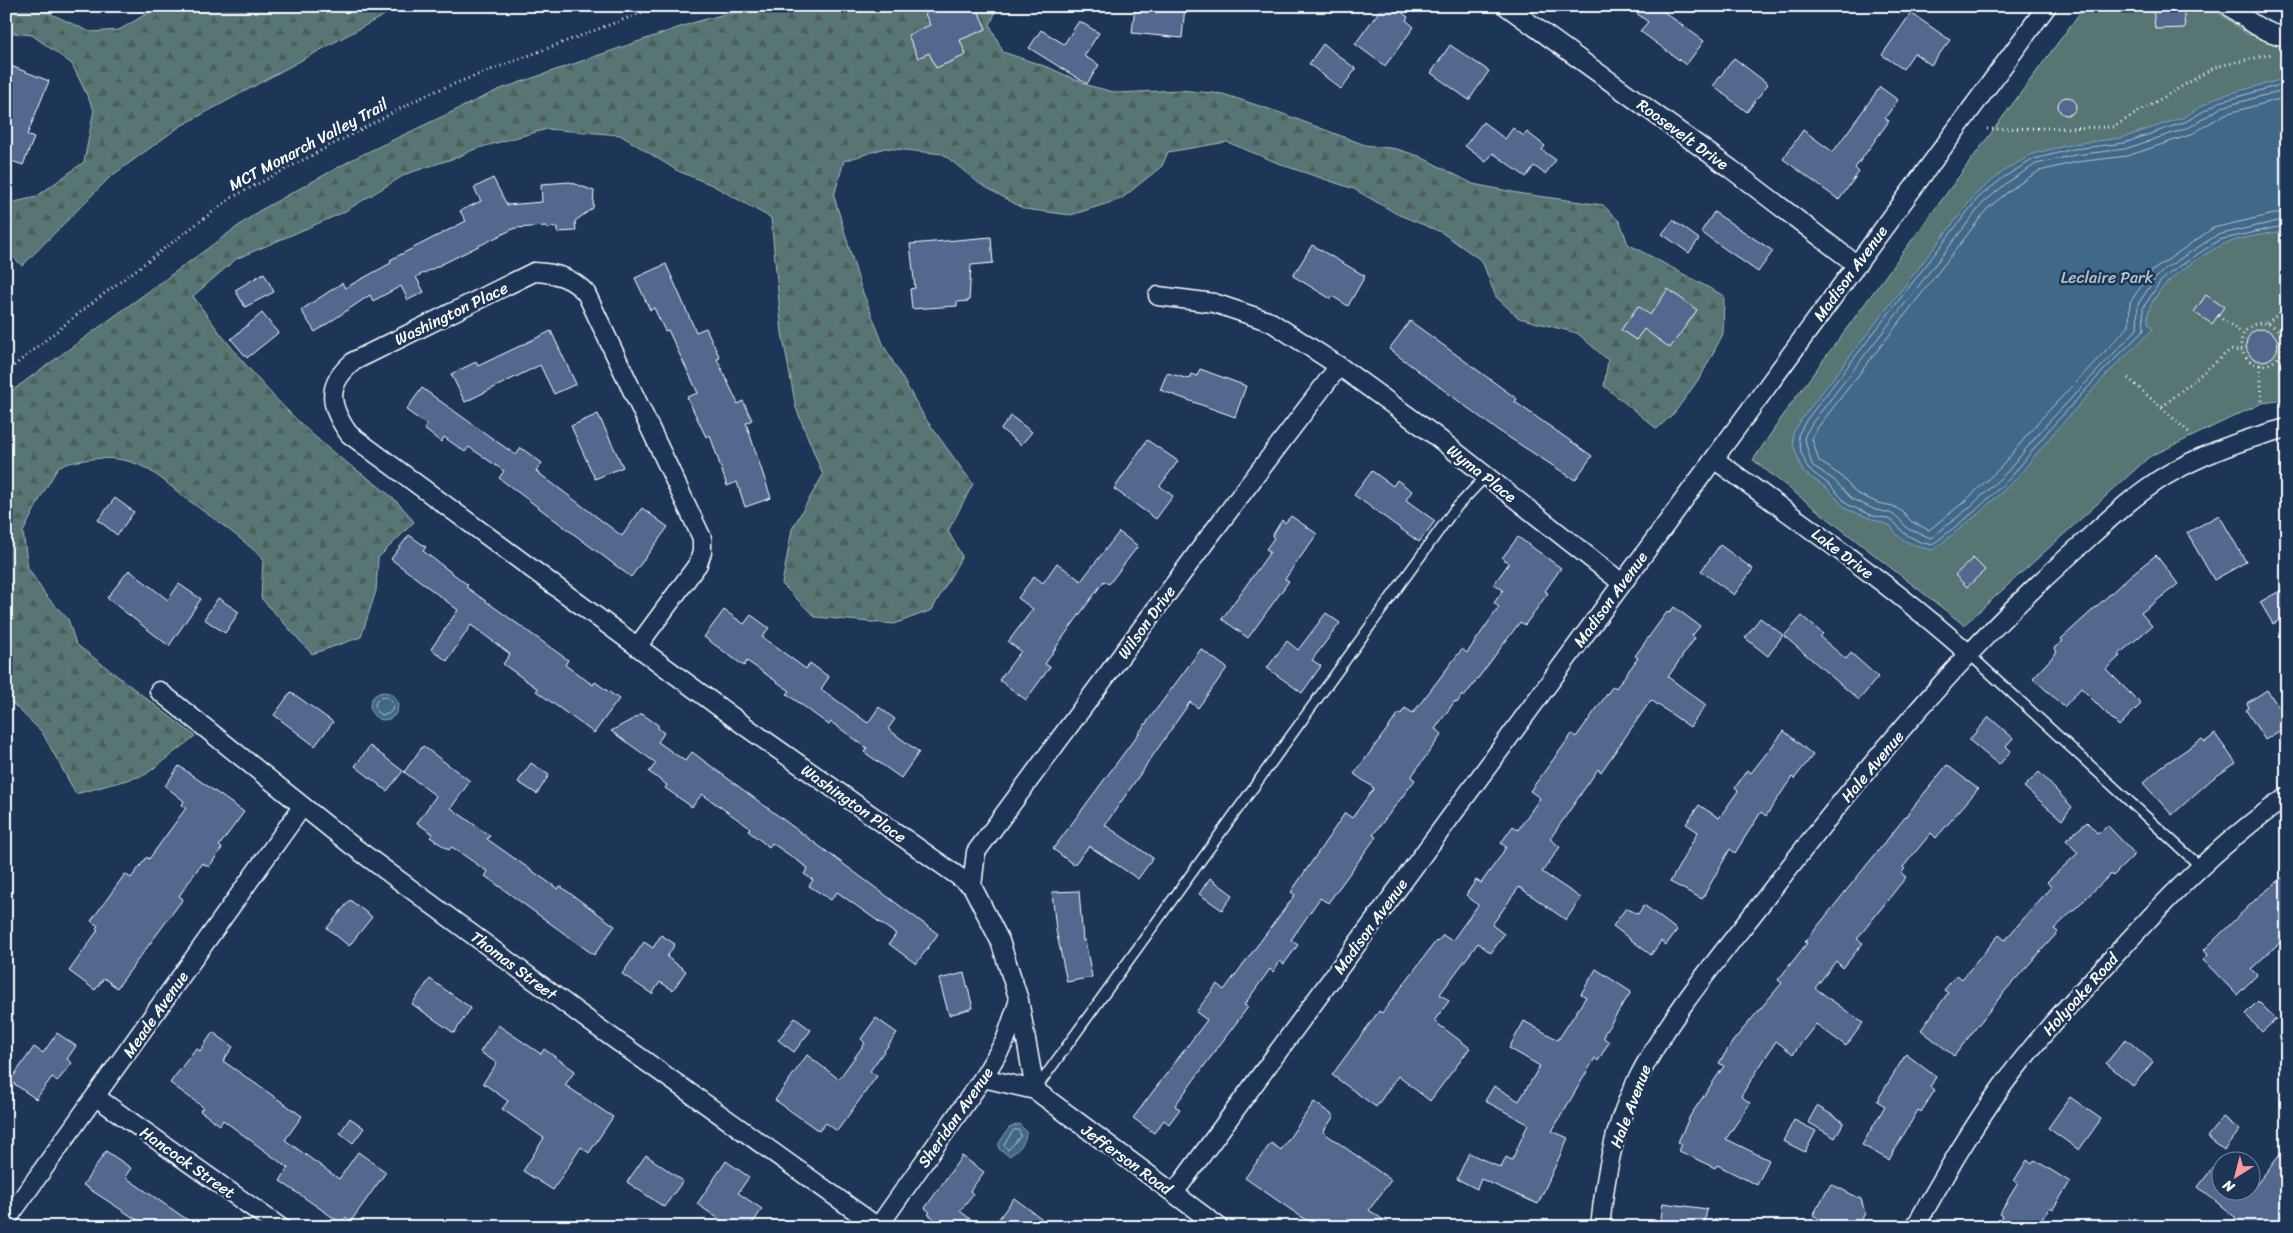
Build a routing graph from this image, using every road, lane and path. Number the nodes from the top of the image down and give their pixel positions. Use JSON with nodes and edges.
{"nodes":[{"id":1,"x":659,"y":6,"type":"edge"},
{"id":2,"x":1506,"y":6,"type":"edge"},
{"id":3,"x":2047,"y":6,"type":"edge"},
{"id":4,"x":2229,"y":6,"type":"edge"},
{"id":5,"x":2287,"y":37,"type":"edge"},
{"id":6,"x":2278,"y":53,"type":"dead end"},
{"id":7,"x":1987,"y":129,"type":"dead end"},
{"id":8,"x":1857,"y":265,"type":"junction"},
{"id":9,"x":1158,"y":296,"type":"dead end"},
{"id":10,"x":2287,"y":307,"type":"edge"},
{"id":11,"x":2218,"y":316,"type":"dead end"},
{"id":12,"x":2267,"y":323,"type":"junction"},
{"id":13,"x":2242,"y":334,"type":"junction"},
{"id":14,"x":2287,"y":349,"type":"edge"},
{"id":15,"x":2242,"y":351,"type":"junction"},
{"id":16,"x":2280,"y":355,"type":"junction"},
{"id":17,"x":2260,"y":365,"type":"junction"},
{"id":18,"x":1339,"y":366,"type":"junction"},
{"id":19,"x":6,"y":372,"type":"edge"},
{"id":20,"x":2128,"y":378,"type":"dead end"},
{"id":21,"x":2262,"y":403,"type":"dead end"},
{"id":22,"x":2162,"y":407,"type":"junction"},
{"id":23,"x":2287,"y":428,"type":"edge"},
{"id":24,"x":2192,"y":434,"type":"dead end"},
{"id":25,"x":1714,"y":459,"type":"junction"},
{"id":26,"x":1486,"y":476,"type":"junction"},
{"id":27,"x":1622,"y":583,"type":"junction"},
{"id":28,"x":637,"y":647,"type":"junction"},
{"id":29,"x":1968,"y":653,"type":"junction"},
{"id":30,"x":160,"y":692,"type":"dead end"},
{"id":31,"x":2287,"y":797,"type":"edge"},
{"id":32,"x":302,"y":806,"type":"junction"},
{"id":33,"x":2202,"y":868,"type":"junction"},
{"id":34,"x":972,"y":886,"type":"junction"},
{"id":35,"x":1019,"y":1000,"type":"junction"},
{"id":36,"x":983,"y":1078,"type":"junction"},
{"id":37,"x":1035,"y":1090,"type":"junction"},
{"id":38,"x":96,"y":1097,"type":"junction"},
{"id":39,"x":1174,"y":1194,"type":"junction"},
{"id":40,"x":6,"y":1221,"type":"edge"},
{"id":41,"x":280,"y":1227,"type":"edge"},
{"id":42,"x":878,"y":1227,"type":"edge"},
{"id":43,"x":1219,"y":1227,"type":"edge"},
{"id":44,"x":1600,"y":1227,"type":"edge"},
{"id":45,"x":1915,"y":1227,"type":"edge"}],
"edges":[{"from":1,"to":19,"type":"path","name":"MCT Monarch Valley Trail"},
{"from":2,"to":8,"type":"street","name":"Roosevelt Drive"},
{"from":3,"to":8,"type":"street","name":"Madison Avenue"},
{"from":4,"to":5,"type":"street"},
{"from":6,"to":7,"type":"path"},
{"from":8,"to":25,"type":"street","name":"Madison Avenue"},
{"from":9,"to":18,"type":"street","name":"Wyma Place"},
{"from":10,"to":12,"type":"path"},
{"from":11,"to":13,"type":"path"},
{"from":12,"to":13,"type":"path"},
{"from":12,"to":16,"type":"path"},
{"from":13,"to":15,"type":"path"},
{"from":14,"to":16,"type":"path"},
{"from":15,"to":17,"type":"path"},
{"from":15,"to":22,"type":"path"},
{"from":16,"to":17,"type":"path"},
{"from":17,"to":21,"type":"path"},
{"from":18,"to":26,"type":"street","name":"Wyma Place"},
{"from":18,"to":34,"type":"street","name":"Wilson Drive"},
{"from":20,"to":22,"type":"path"},
{"from":22,"to":24,"type":"path"},
{"from":23,"to":29,"type":"street","name":"Hale Avenue"},
{"from":25,"to":27,"type":"street","name":"Madison Avenue"},
{"from":25,"to":29,"type":"street","name":"Lake Drive"},
{"from":26,"to":27,"type":"street","name":"Wyma Place"},
{"from":26,"to":37,"type":"lane"},
{"from":27,"to":39,"type":"street","name":"Madison Avenue"},
{"from":28,"to":28,"type":"street","name":"Washington Place"},
{"from":28,"to":34,"type":"street","name":"Washington Place"},
{"from":29,"to":33,"type":"lane"},
{"from":29,"to":44,"type":"street","name":"Hale Avenue"},
{"from":30,"to":32,"type":"street","name":"Thomas Street"},
{"from":31,"to":33,"type":"street","name":"Holyoake Road"},
{"from":32,"to":38,"type":"street","name":"Meade Avenue"},
{"from":32,"to":42,"type":"street","name":"Thomas Street"},
{"from":33,"to":45,"type":"street","name":"Holyoake Road"},
{"from":34,"to":35,"type":"street","name":"Washington Place"},
{"from":35,"to":36,"type":"street","name":"Sheridan Avenue"},
{"from":35,"to":37,"type":"street"},
{"from":36,"to":37,"type":"street","name":"Jefferson Road"},
{"from":36,"to":42,"type":"street","name":"Sheridan Avenue"},
{"from":37,"to":39,"type":"street","name":"Jefferson Road"},
{"from":38,"to":40,"type":"street","name":"Meade Avenue"},
{"from":38,"to":41,"type":"street","name":"Hancock Street"},
{"from":39,"to":43,"type":"street","name":"Jefferson Road"}]}
